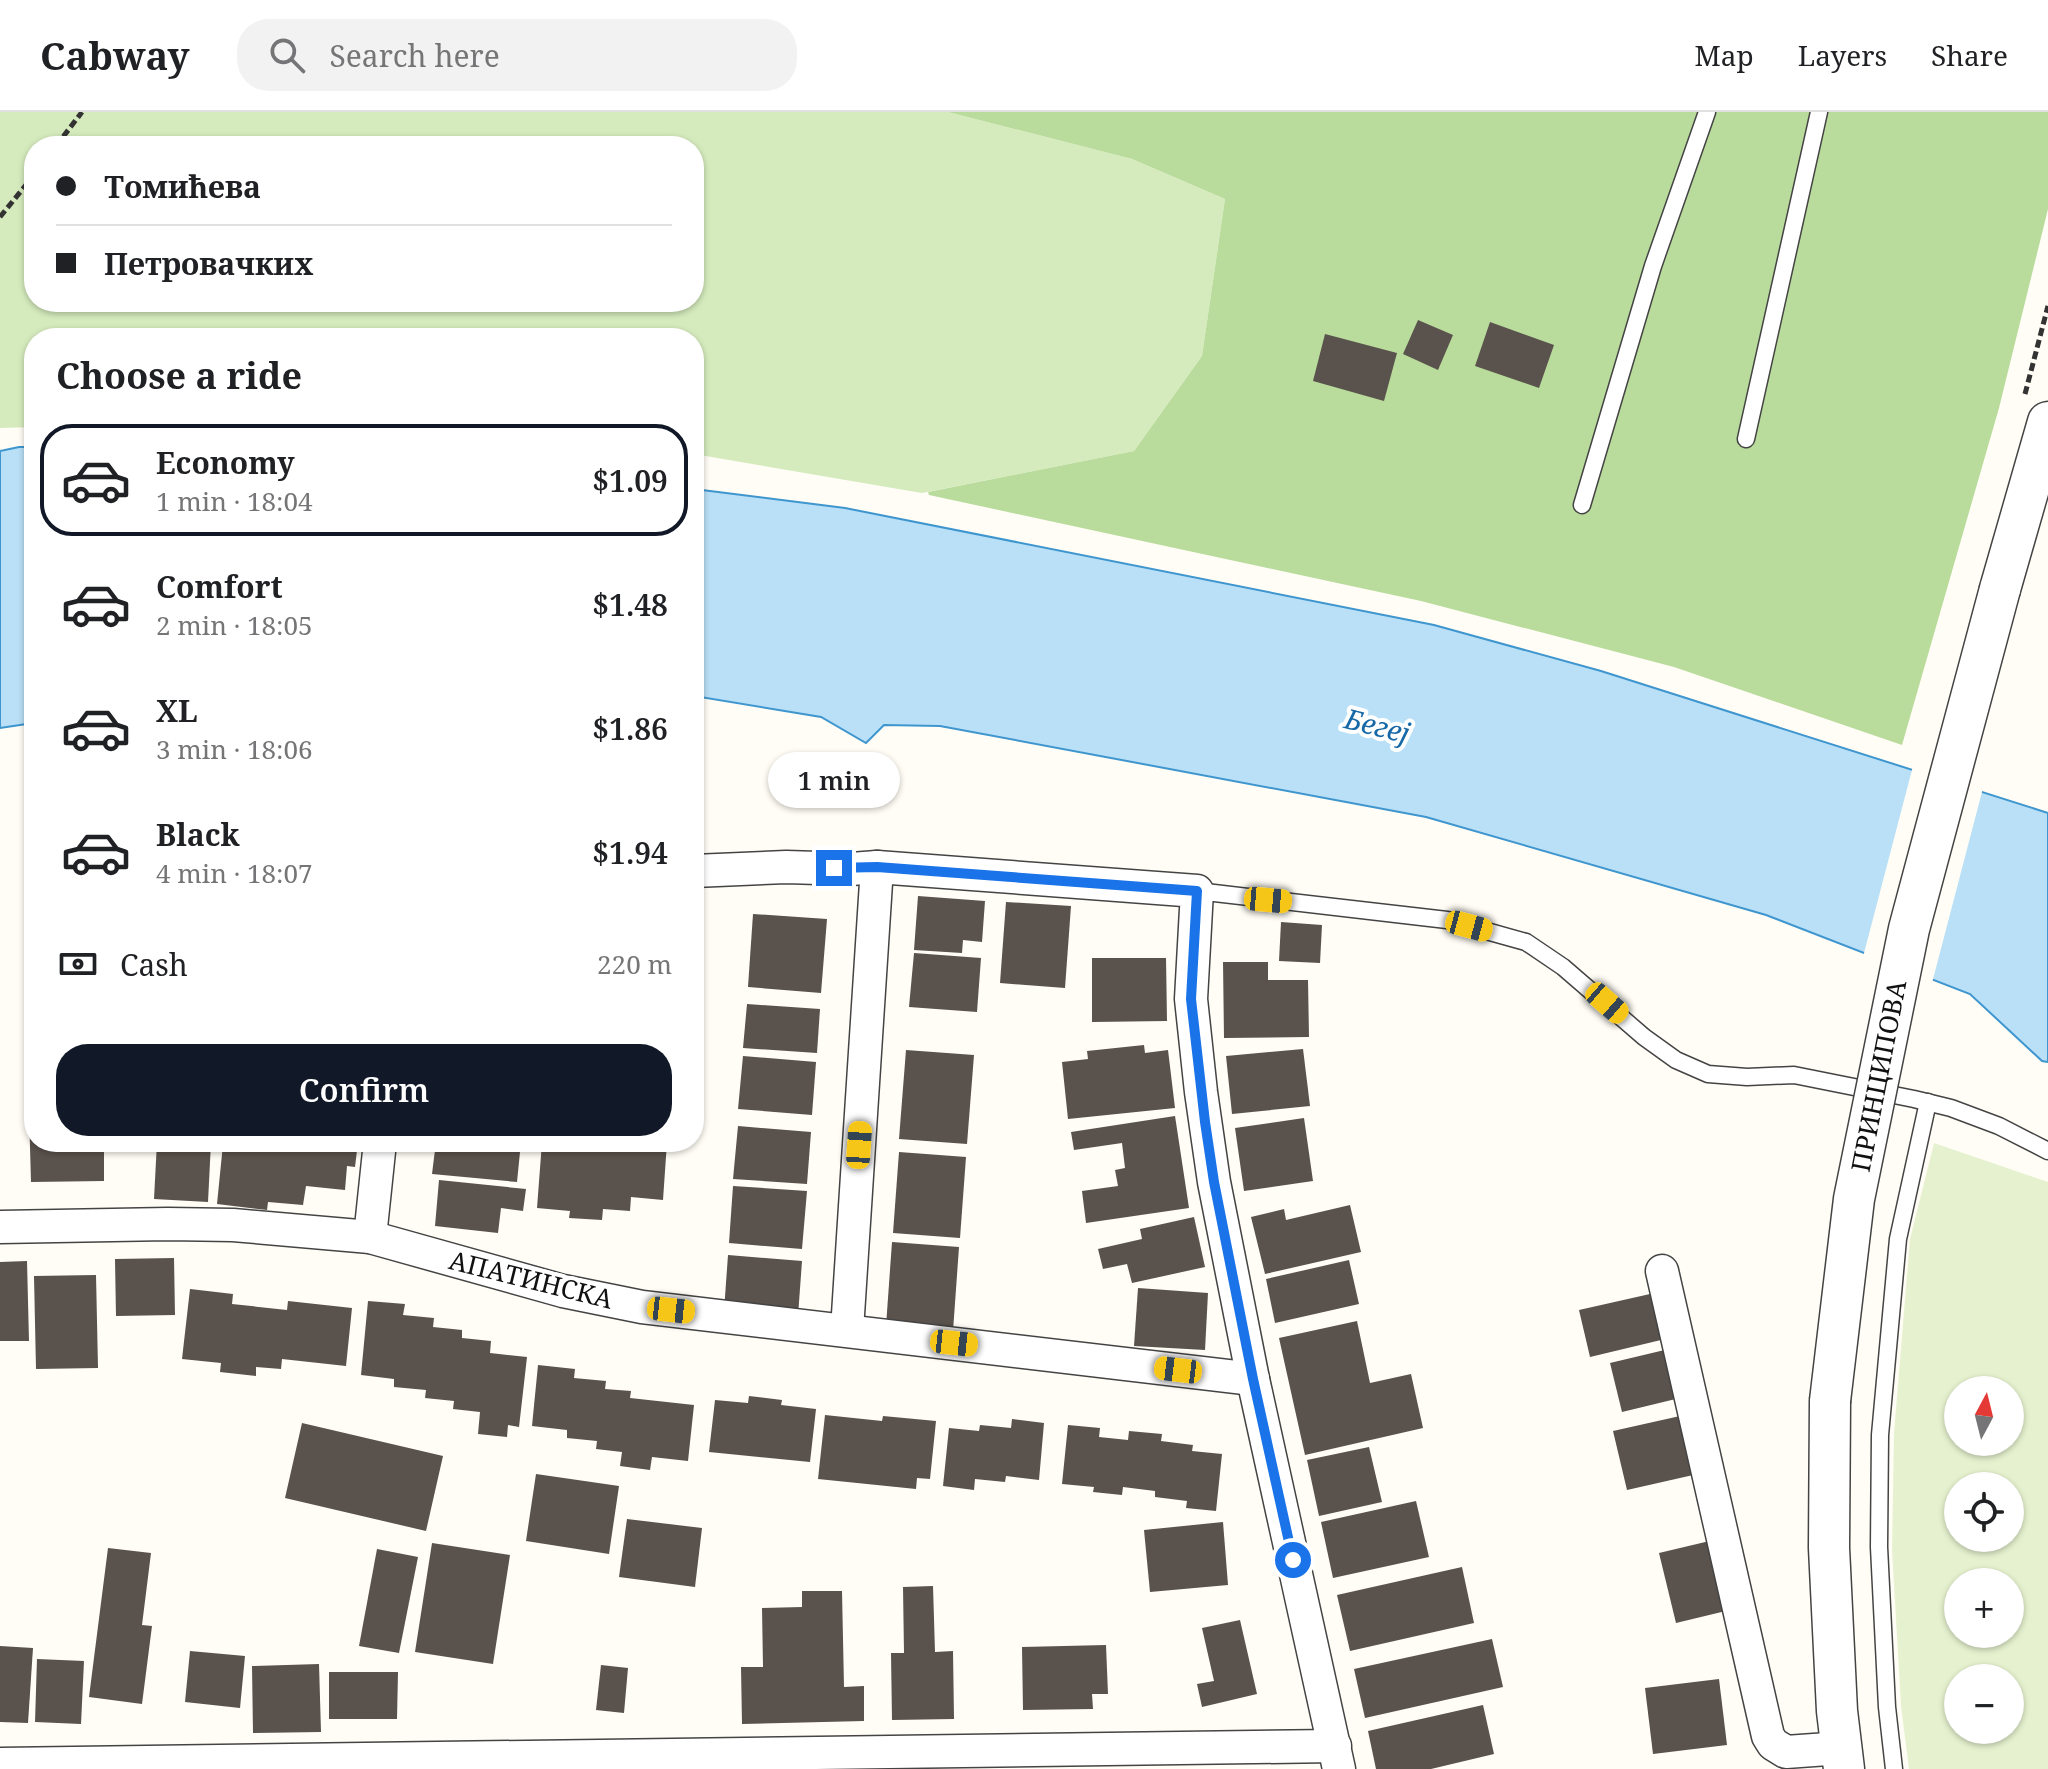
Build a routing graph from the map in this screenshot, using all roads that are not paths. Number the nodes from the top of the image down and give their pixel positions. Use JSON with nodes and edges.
{"nodes":[{"id":1,"x":1707,"y":112,"type":"edge"},
{"id":2,"x":1819,"y":112,"type":"edge"},
{"id":3,"x":2048,"y":422,"type":"edge"},
{"id":4,"x":1746,"y":439,"type":"dead end"},
{"id":5,"x":1582,"y":505,"type":"dead end"},
{"id":6,"x":877,"y":867,"type":"junction"},
{"id":7,"x":704,"y":871,"type":"edge"},
{"id":8,"x":1197,"y":891,"type":"junction"},
{"id":9,"x":1928,"y":1102,"type":"junction"},
{"id":10,"x":2048,"y":1151,"type":"edge"},
{"id":11,"x":379,"y":1152,"type":"edge"},
{"id":12,"x":0,"y":1227,"type":"edge"},
{"id":13,"x":370,"y":1237,"type":"junction"},
{"id":14,"x":1662,"y":1271,"type":"dead end"},
{"id":15,"x":847,"y":1330,"type":"junction"},
{"id":16,"x":1253,"y":1379,"type":"junction"},
{"id":17,"x":1337,"y":1758,"type":"edge"},
{"id":18,"x":1843,"y":1759,"type":"edge"},
{"id":19,"x":0,"y":1764,"type":"edge"},
{"id":20,"x":1894,"y":1769,"type":"edge"}],
"edges":[{"from":1,"to":5,"type":"lane"},
{"from":2,"to":4,"type":"lane"},
{"from":3,"to":18,"type":"street","name":"ПРИНЦИПОВА","bridge":true},
{"from":6,"to":7,"type":"street"},
{"from":6,"to":8,"type":"street"},
{"from":6,"to":15,"type":"street"},
{"from":8,"to":9,"type":"lane"},
{"from":8,"to":16,"type":"street"},
{"from":9,"to":10,"type":"lane"},
{"from":9,"to":20,"type":"lane"},
{"from":11,"to":13,"type":"street"},
{"from":12,"to":13,"type":"street","name":"АПАТИНСКА"},
{"from":13,"to":15,"type":"street","name":"АПАТИНСКА"},
{"from":14,"to":18,"type":"street","name":"ПРИНЦИПОВА"},
{"from":15,"to":16,"type":"street","name":"АПАТИНСКА"},
{"from":16,"to":17,"type":"street"},
{"from":17,"to":19,"type":"street"}]}
